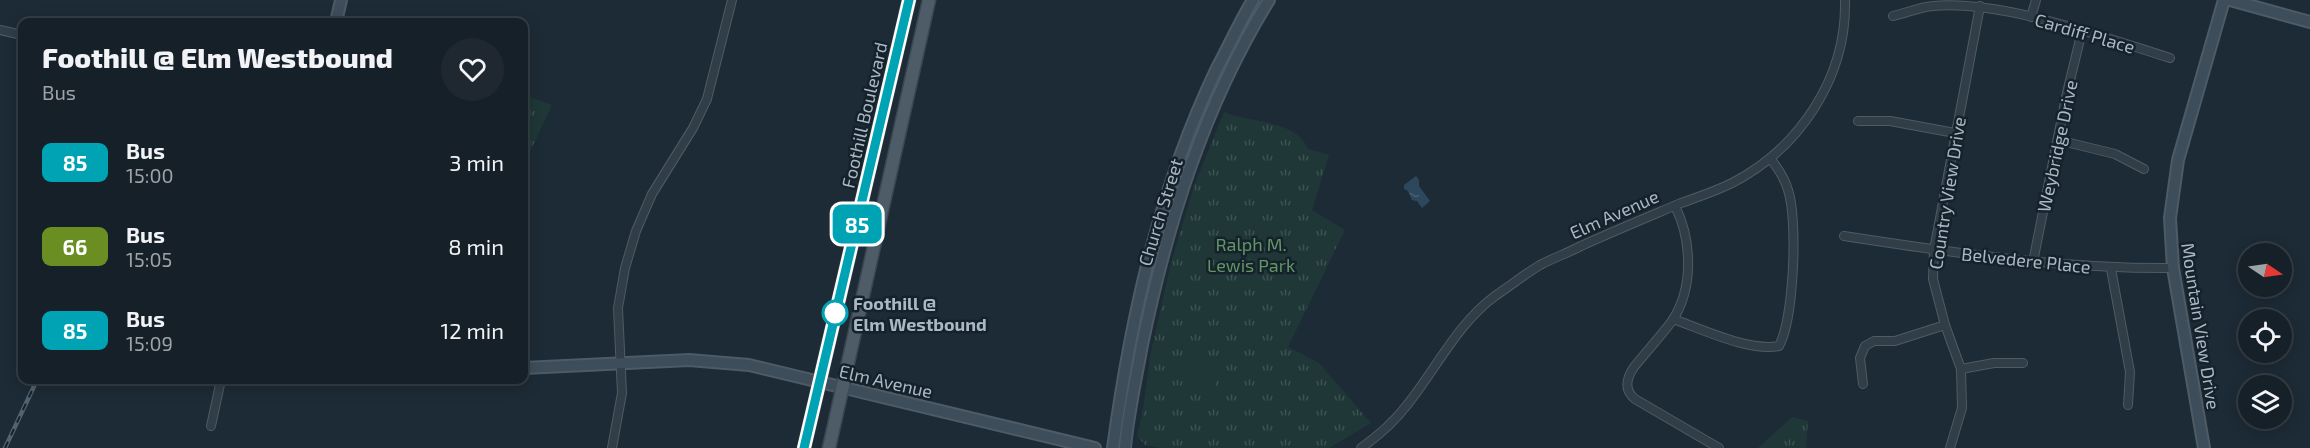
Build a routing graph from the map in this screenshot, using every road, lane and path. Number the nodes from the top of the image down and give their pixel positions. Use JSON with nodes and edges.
{"nodes":[{"id":1,"x":341,"y":0,"type":"edge"},
{"id":2,"x":732,"y":0,"type":"edge"},
{"id":3,"x":909,"y":0,"type":"edge"},
{"id":4,"x":929,"y":0,"type":"edge"},
{"id":5,"x":1253,"y":0,"type":"edge"},
{"id":6,"x":1269,"y":0,"type":"edge"},
{"id":7,"x":1845,"y":0,"type":"edge"},
{"id":8,"x":2036,"y":0,"type":"edge"},
{"id":9,"x":2224,"y":0,"type":"edge"},
{"id":10,"x":2230,"y":0,"type":"edge"},
{"id":11,"x":1980,"y":6,"type":"junction"},
{"id":12,"x":1893,"y":16,"type":"dead end"},
{"id":13,"x":2031,"y":17,"type":"junction"},
{"id":14,"x":337,"y":18,"type":"edge"},
{"id":15,"x":2310,"y":22,"type":"edge"},
{"id":16,"x":0,"y":30,"type":"edge"},
{"id":17,"x":2082,"y":31,"type":"junction"},
{"id":18,"x":18,"y":34,"type":"edge"},
{"id":19,"x":2170,"y":58,"type":"dead end"},
{"id":20,"x":1205,"y":93,"type":"junction"},
{"id":21,"x":1217,"y":99,"type":"junction"},
{"id":22,"x":1858,"y":121,"type":"dead end"},
{"id":23,"x":1955,"y":133,"type":"junction"},
{"id":24,"x":2058,"y":140,"type":"junction"},
{"id":25,"x":1770,"y":158,"type":"junction"},
{"id":26,"x":2144,"y":169,"type":"dead end"},
{"id":27,"x":1675,"y":206,"type":"junction"},
{"id":28,"x":1844,"y":236,"type":"dead end"},
{"id":29,"x":1934,"y":250,"type":"junction"},
{"id":30,"x":2032,"y":262,"type":"junction"},
{"id":31,"x":2173,"y":268,"type":"junction"},
{"id":32,"x":2111,"y":269,"type":"junction"},
{"id":33,"x":1673,"y":319,"type":"junction"},
{"id":34,"x":1945,"y":326,"type":"junction"},
{"id":35,"x":620,"y":363,"type":"junction"},
{"id":36,"x":2023,"y":363,"type":"dead end"},
{"id":37,"x":528,"y":368,"type":"edge"},
{"id":38,"x":1961,"y":369,"type":"junction"},
{"id":39,"x":819,"y":382,"type":"junction"},
{"id":40,"x":220,"y":384,"type":"edge"},
{"id":41,"x":1863,"y":384,"type":"dead end"},
{"id":42,"x":843,"y":388,"type":"junction"},
{"id":43,"x":2128,"y":405,"type":"dead end"},
{"id":44,"x":210,"y":426,"type":"dead end"},
{"id":45,"x":612,"y":448,"type":"edge"},
{"id":46,"x":804,"y":448,"type":"edge"},
{"id":47,"x":829,"y":448,"type":"edge"},
{"id":48,"x":1095,"y":448,"type":"edge"},
{"id":49,"x":1113,"y":448,"type":"edge"},
{"id":50,"x":1125,"y":448,"type":"edge"},
{"id":51,"x":1361,"y":448,"type":"edge"},
{"id":52,"x":1719,"y":448,"type":"edge"},
{"id":53,"x":1950,"y":448,"type":"edge"},
{"id":54,"x":2204,"y":448,"type":"edge"}],
"edges":[{"from":1,"to":14,"type":"street"},
{"from":2,"to":35,"type":"street"},
{"from":3,"to":39,"type":"main road","name":"Foothill Boulevard"},
{"from":4,"to":42,"type":"main road","name":"Foothill Boulevard"},
{"from":5,"to":20,"type":"street","name":"Church Street"},
{"from":6,"to":21,"type":"street","name":"Church Street"},
{"from":7,"to":25,"type":"street","name":"Elm Avenue"},
{"from":8,"to":13,"type":"street"},
{"from":9,"to":31,"type":"street","name":"Mountain View Drive"},
{"from":10,"to":15,"type":"street"},
{"from":11,"to":12,"type":"street","name":"Cardiff Place"},
{"from":11,"to":13,"type":"street","name":"Cardiff Place"},
{"from":11,"to":23,"type":"street","name":"Country View Drive"},
{"from":13,"to":17,"type":"street","name":"Cardiff Place"},
{"from":16,"to":18,"type":"street"},
{"from":17,"to":19,"type":"street","name":"Cardiff Place"},
{"from":17,"to":24,"type":"street","name":"Weybridge Drive"},
{"from":20,"to":21,"type":"street"},
{"from":20,"to":49,"type":"street","name":"Church Street"},
{"from":21,"to":50,"type":"street","name":"Church Street"},
{"from":22,"to":23,"type":"street"},
{"from":23,"to":29,"type":"street","name":"Country View Drive"},
{"from":24,"to":26,"type":"street"},
{"from":24,"to":30,"type":"street","name":"Weybridge Drive"},
{"from":25,"to":27,"type":"street","name":"Elm Avenue"},
{"from":25,"to":33,"type":"street"},
{"from":27,"to":33,"type":"street"},
{"from":27,"to":51,"type":"street","name":"Elm Avenue"},
{"from":28,"to":29,"type":"street","name":"Belvedere Place"},
{"from":29,"to":30,"type":"street","name":"Belvedere Place"},
{"from":29,"to":34,"type":"street","name":"Country View Drive"},
{"from":30,"to":32,"type":"street","name":"Belvedere Place"},
{"from":31,"to":32,"type":"street","name":"Belvedere Place"},
{"from":31,"to":54,"type":"street","name":"Mountain View Drive"},
{"from":32,"to":43,"type":"street"},
{"from":33,"to":52,"type":"street"},
{"from":34,"to":38,"type":"street","name":"Country View Drive"},
{"from":34,"to":41,"type":"street"},
{"from":35,"to":37,"type":"street","name":"Elm Avenue"},
{"from":35,"to":39,"type":"street","name":"Elm Avenue"},
{"from":35,"to":45,"type":"street"},
{"from":36,"to":38,"type":"street"},
{"from":38,"to":53,"type":"street","name":"Country View Drive"},
{"from":39,"to":42,"type":"street","name":"Elm Avenue"},
{"from":39,"to":46,"type":"main road","name":"Foothill Boulevard"},
{"from":40,"to":44,"type":"street"},
{"from":42,"to":47,"type":"main road","name":"Foothill Boulevard"},
{"from":42,"to":48,"type":"street","name":"Elm Avenue"}]}
